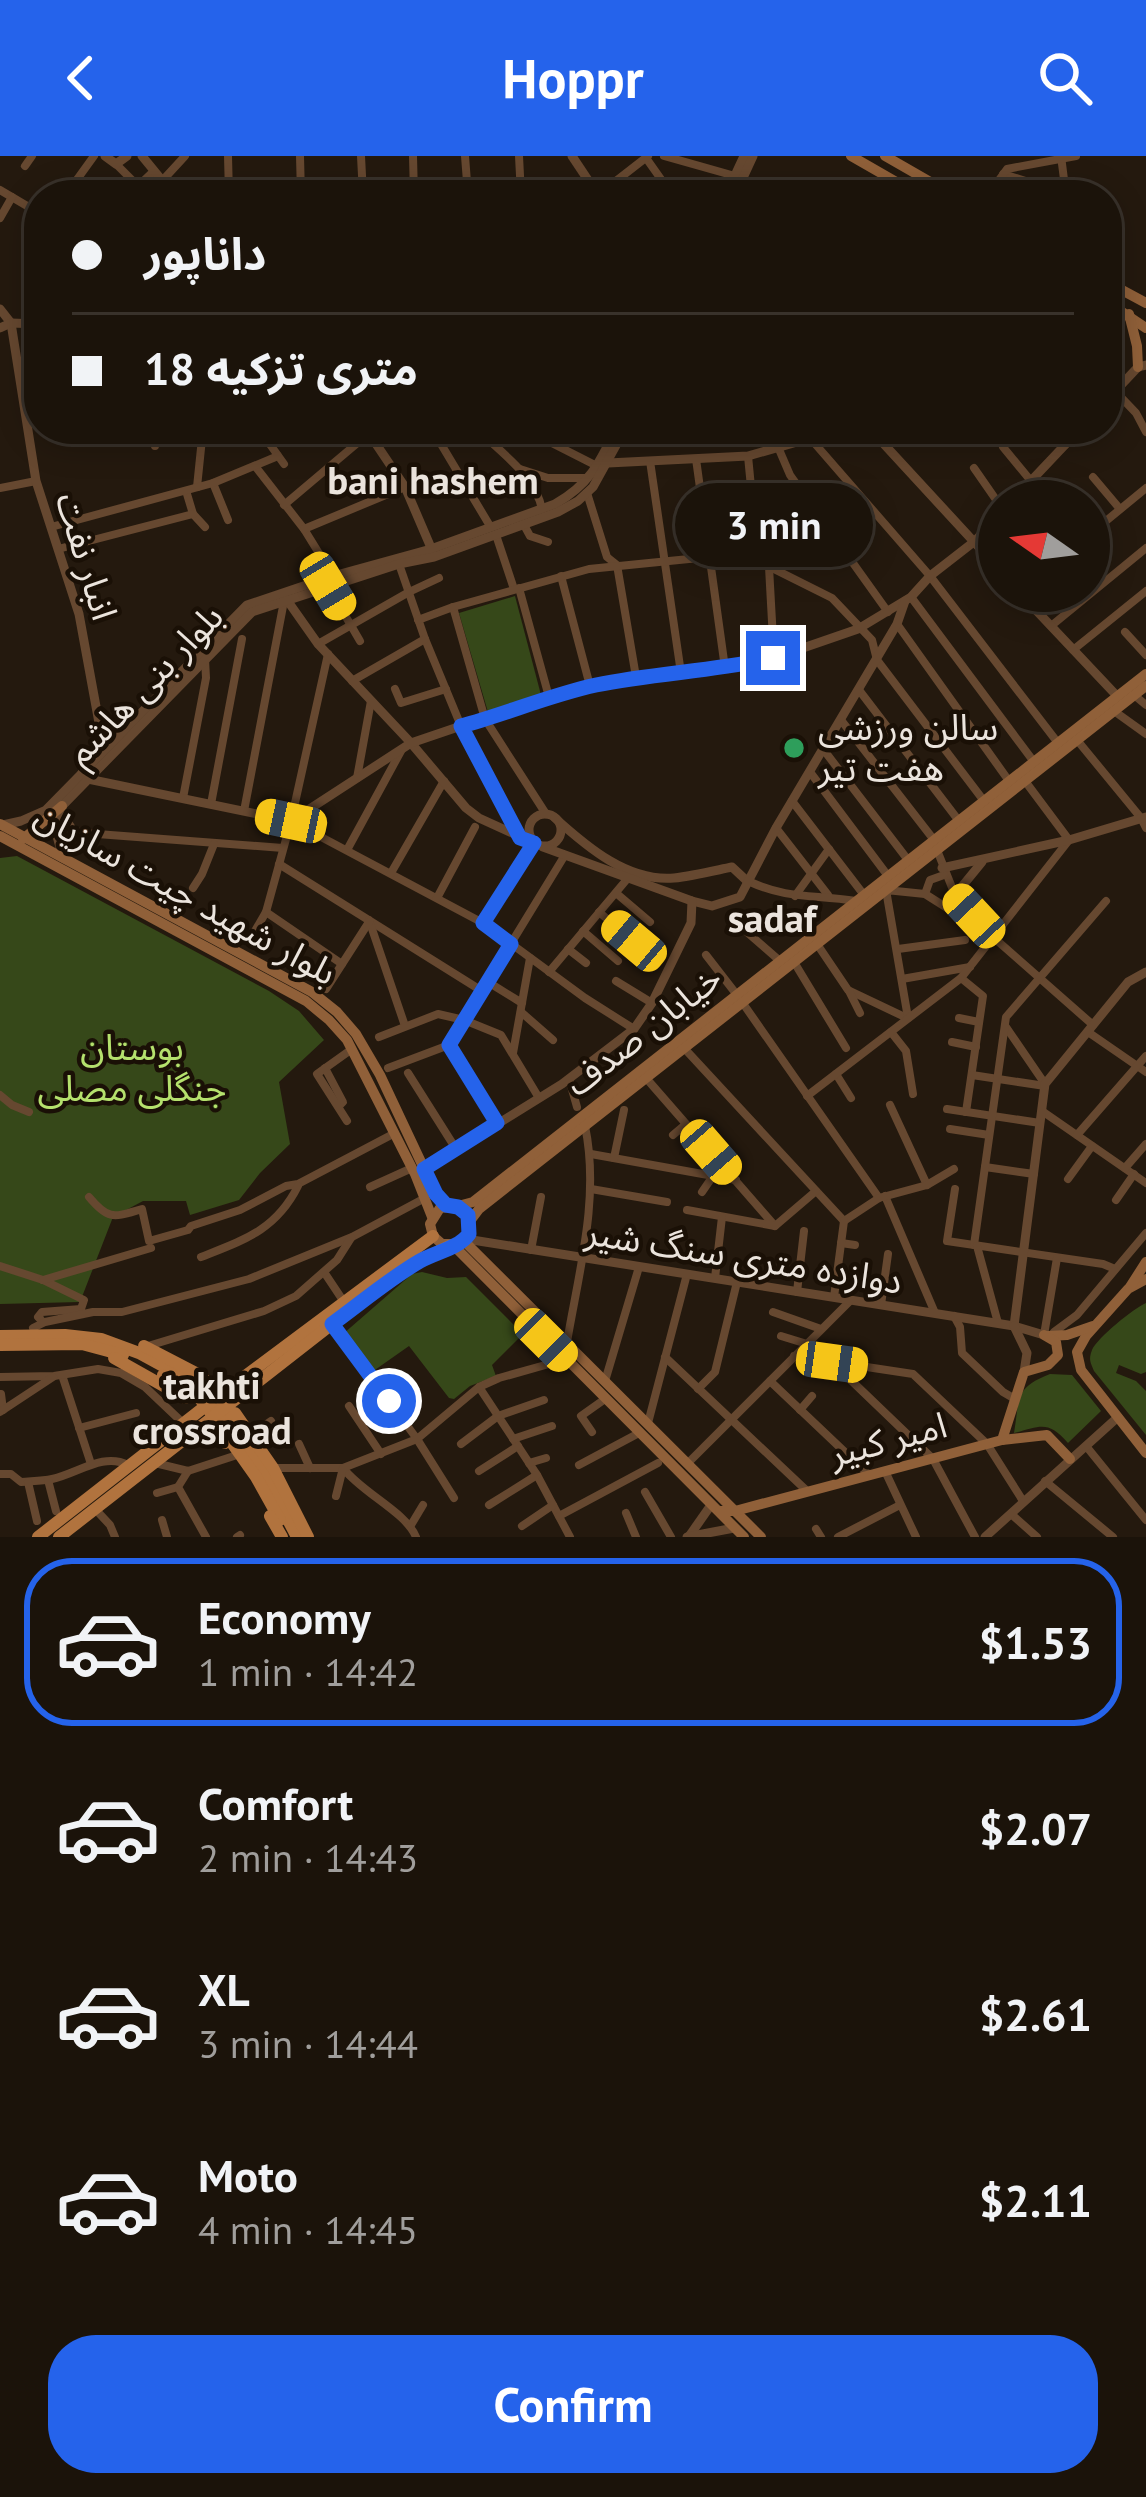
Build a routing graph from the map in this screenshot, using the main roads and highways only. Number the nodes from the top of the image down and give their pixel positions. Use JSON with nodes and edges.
{"nodes":[{"id":1,"x":850,"y":156,"type":"edge"},
{"id":2,"x":885,"y":156,"type":"edge"},
{"id":3,"x":892,"y":180,"type":"edge"},
{"id":4,"x":920,"y":180,"type":"edge"},
{"id":5,"x":1122,"y":310,"type":"edge"},
{"id":6,"x":1129,"y":314,"type":"junction"},
{"id":7,"x":1146,"y":328,"type":"edge"},
{"id":8,"x":1142,"y":366,"type":"edge"},
{"id":9,"x":1146,"y":674,"type":"edge"},
{"id":10,"x":1146,"y":686,"type":"edge"},
{"id":11,"x":62,"y":806,"type":"road end"},
{"id":12,"x":1,"y":828,"type":"edge"},
{"id":13,"x":21,"y":841,"type":"junction"},
{"id":14,"x":935,"y":845,"type":"junction"},
{"id":15,"x":787,"y":962,"type":"junction"},
{"id":16,"x":740,"y":998,"type":"junction"},
{"id":17,"x":418,"y":1168,"type":"junction"},
{"id":18,"x":452,"y":1206,"type":"junction"},
{"id":19,"x":432,"y":1217,"type":"junction"},
{"id":20,"x":470,"y":1221,"type":"junction"},
{"id":21,"x":433,"y":1236,"type":"junction"},
{"id":22,"x":458,"y":1243,"type":"junction"},
{"id":23,"x":1146,"y":1262,"type":"edge"},
{"id":24,"x":1146,"y":1279,"type":"edge"},
{"id":25,"x":1128,"y":1289,"type":"junction"},
{"id":26,"x":1096,"y":1324,"type":"junction"},
{"id":27,"x":0,"y":1336,"type":"edge"},
{"id":28,"x":26,"y":1336,"type":"edge"},
{"id":29,"x":1048,"y":1365,"type":"junction"},
{"id":30,"x":1081,"y":1370,"type":"junction"},
{"id":31,"x":204,"y":1378,"type":"junction"},
{"id":32,"x":246,"y":1382,"type":"junction"},
{"id":33,"x":166,"y":1387,"type":"junction"},
{"id":34,"x":225,"y":1398,"type":"junction"},
{"id":35,"x":203,"y":1415,"type":"junction"},
{"id":36,"x":185,"y":1427,"type":"junction"},
{"id":37,"x":643,"y":1428,"type":"junction"},
{"id":38,"x":249,"y":1432,"type":"junction"},
{"id":39,"x":1002,"y":1440,"type":"junction"},
{"id":40,"x":224,"y":1443,"type":"junction"},
{"id":41,"x":1146,"y":1453,"type":"edge"},
{"id":42,"x":663,"y":1455,"type":"junction"},
{"id":43,"x":1070,"y":1460,"type":"road end"},
{"id":44,"x":715,"y":1508,"type":"junction"},
{"id":45,"x":735,"y":1511,"type":"junction"},
{"id":46,"x":739,"y":1532,"type":"edge"},
{"id":47,"x":38,"y":1537,"type":"edge"},
{"id":48,"x":59,"y":1537,"type":"edge"},
{"id":49,"x":289,"y":1537,"type":"edge"},
{"id":50,"x":308,"y":1537,"type":"edge"},
{"id":51,"x":761,"y":1537,"type":"edge"}],
"edges":[{"from":1,"to":3,"type":"main road"},
{"from":2,"to":4,"type":"main road"},
{"from":5,"to":6,"type":"main road"},
{"from":6,"to":7,"type":"main road"},
{"from":6,"to":8,"type":"main road"},
{"from":9,"to":14,"type":"main road","name":"خیابان صدف"},
{"from":10,"to":14,"type":"main road"},
{"from":11,"to":13,"type":"main road"},
{"from":12,"to":13,"type":"main road","name":"بلوار شهید چیت سازیان"},
{"from":13,"to":17,"type":"main road","name":"بلوار شهید چیت سازیان"},
{"from":13,"to":17,"type":"main road","name":"بلوار شهید چیت سازیان"},
{"from":14,"to":15,"type":"main road"},
{"from":14,"to":15,"type":"main road","name":"خیابان صدف"},
{"from":15,"to":16,"type":"main road","name":"خیابان صدف"},
{"from":16,"to":18,"type":"main road","name":"خیابان صدف"},
{"from":16,"to":20,"type":"main road"},
{"from":17,"to":18,"type":"main road","name":"بلوار شهید چیت سازیان"},
{"from":17,"to":19,"type":"main road","name":"بلوار شهید چیت سازیان"},
{"from":18,"to":19,"type":"main road"},
{"from":18,"to":20,"type":"main road"},
{"from":19,"to":21,"type":"main road"},
{"from":20,"to":22,"type":"main road"},
{"from":21,"to":22,"type":"main road"},
{"from":21,"to":32,"type":"main road"},
{"from":22,"to":32,"type":"main road"},
{"from":22,"to":37,"type":"main road"},
{"from":22,"to":37,"type":"main road"},
{"from":23,"to":25,"type":"main road"},
{"from":24,"to":25,"type":"main road"},
{"from":25,"to":26,"type":"main road"},
{"from":26,"to":29,"type":"main road"},
{"from":26,"to":30,"type":"main road"},
{"from":27,"to":28,"type":"main road"},
{"from":28,"to":31,"type":"main road"},
{"from":28,"to":33,"type":"main road"},
{"from":28,"to":49,"type":"main road"},
{"from":29,"to":30,"type":"main road"},
{"from":29,"to":39,"type":"main road","name":"امیر کبیر"},
{"from":30,"to":41,"type":"main road"},
{"from":31,"to":32,"type":"main road"},
{"from":31,"to":34,"type":"main road"},
{"from":31,"to":35,"type":"main road"},
{"from":32,"to":34,"type":"main road"},
{"from":32,"to":38,"type":"main road"},
{"from":33,"to":35,"type":"main road"},
{"from":33,"to":36,"type":"main road"},
{"from":34,"to":35,"type":"main road"},
{"from":35,"to":36,"type":"main road"},
{"from":35,"to":38,"type":"main road"},
{"from":35,"to":40,"type":"main road"},
{"from":36,"to":40,"type":"main road"},
{"from":36,"to":47,"type":"main road"},
{"from":36,"to":48,"type":"main road"},
{"from":37,"to":42,"type":"main road"},
{"from":38,"to":50,"type":"main road"},
{"from":39,"to":43,"type":"main road"},
{"from":39,"to":45,"type":"main road","name":"امیر کبیر"},
{"from":40,"to":49,"type":"main road"},
{"from":42,"to":44,"type":"main road"},
{"from":42,"to":45,"type":"main road"},
{"from":44,"to":45,"type":"main road","name":"امیر کبیر"},
{"from":44,"to":46,"type":"main road"},
{"from":45,"to":51,"type":"main road"}]}
